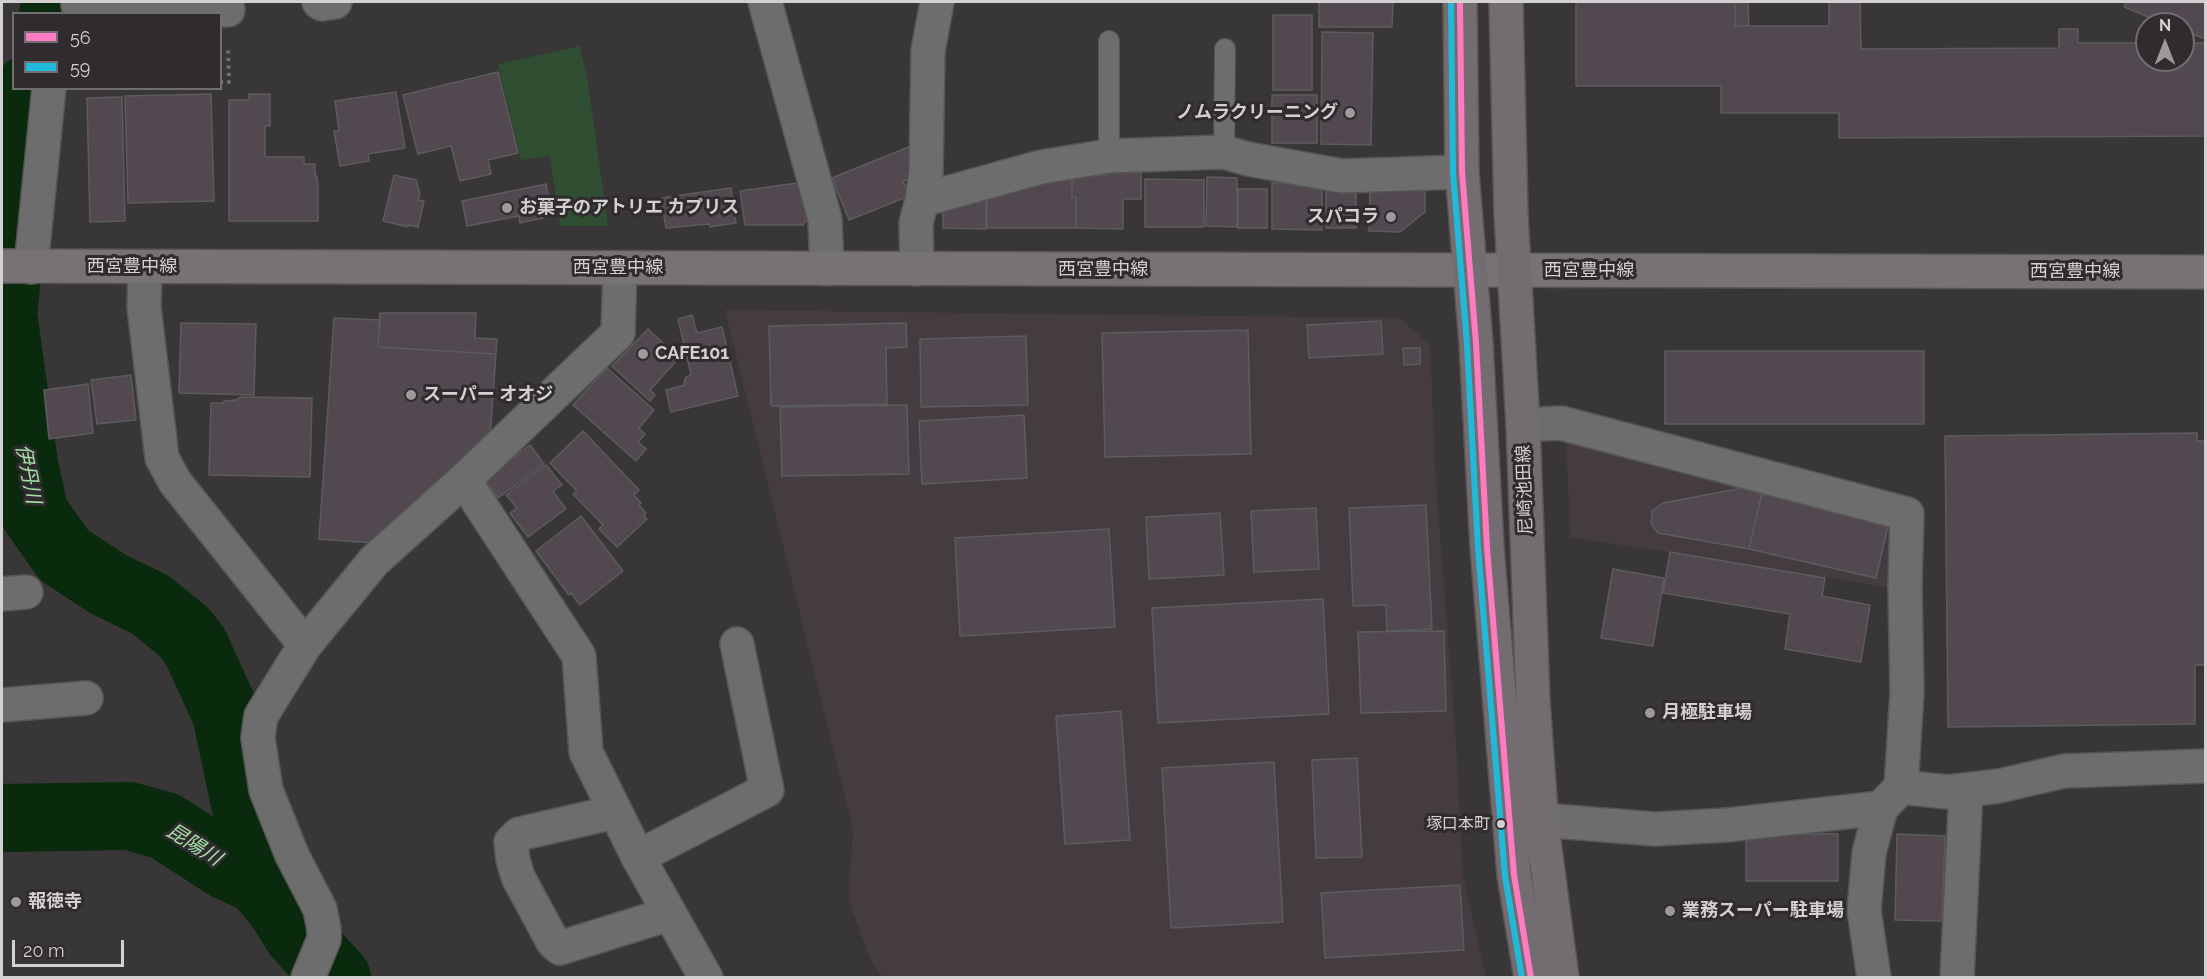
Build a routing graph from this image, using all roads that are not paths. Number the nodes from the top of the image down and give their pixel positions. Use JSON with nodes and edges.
{"nodes":[{"id":1,"x":319,"y":2,"type":"edge"},
{"id":2,"x":335,"y":2,"type":"edge"},
{"id":3,"x":765,"y":2,"type":"edge"},
{"id":4,"x":937,"y":2,"type":"edge"},
{"id":5,"x":1460,"y":2,"type":"edge"},
{"id":6,"x":1506,"y":2,"type":"edge"},
{"id":7,"x":77,"y":7,"type":"edge"},
{"id":8,"x":228,"y":10,"type":"dead end"},
{"id":9,"x":1109,"y":41,"type":"dead end"},
{"id":10,"x":1225,"y":49,"type":"dead end"},
{"id":11,"x":49,"y":90,"type":"edge"},
{"id":12,"x":1224,"y":152,"type":"junction"},
{"id":13,"x":1109,"y":156,"type":"junction"},
{"id":14,"x":1462,"y":172,"type":"junction"},
{"id":15,"x":922,"y":200,"type":"junction"},
{"id":16,"x":18,"y":267,"type":"edge"},
{"id":17,"x":145,"y":267,"type":"junction"},
{"id":18,"x":620,"y":268,"type":"junction"},
{"id":19,"x":827,"y":269,"type":"junction"},
{"id":20,"x":917,"y":269,"type":"junction"},
{"id":21,"x":1470,"y":271,"type":"junction"},
{"id":22,"x":1514,"y":271,"type":"junction"},
{"id":23,"x":2205,"y":272,"type":"edge"},
{"id":24,"x":1523,"y":425,"type":"junction"},
{"id":25,"x":464,"y":480,"type":"junction"},
{"id":26,"x":737,"y":644,"type":"dead end"},
{"id":27,"x":306,"y":645,"type":"junction"},
{"id":28,"x":86,"y":698,"type":"dead end"},
{"id":29,"x":2,"y":705,"type":"edge"},
{"id":30,"x":2205,"y":766,"type":"edge"},
{"id":31,"x":1966,"y":790,"type":"junction"},
{"id":32,"x":1891,"y":798,"type":"junction"},
{"id":33,"x":615,"y":812,"type":"junction"},
{"id":34,"x":1541,"y":820,"type":"junction"},
{"id":35,"x":638,"y":857,"type":"junction"},
{"id":36,"x":669,"y":914,"type":"junction"},
{"id":37,"x":308,"y":978,"type":"edge"},
{"id":38,"x":706,"y":978,"type":"edge"},
{"id":39,"x":1531,"y":978,"type":"edge"},
{"id":40,"x":1562,"y":978,"type":"edge"},
{"id":41,"x":1874,"y":978,"type":"edge"},
{"id":42,"x":1957,"y":978,"type":"edge"}],
"edges":[{"from":1,"to":2,"type":"street"},
{"from":3,"to":19,"type":"street"},
{"from":4,"to":15,"type":"street"},
{"from":5,"to":14,"type":"main road"},
{"from":6,"to":22,"type":"main road","name":"尼崎池田線"},
{"from":7,"to":8,"type":"street"},
{"from":9,"to":13,"type":"lane"},
{"from":10,"to":12,"type":"lane"},
{"from":11,"to":16,"type":"street"},
{"from":12,"to":13,"type":"street"},
{"from":12,"to":14,"type":"street"},
{"from":13,"to":15,"type":"street"},
{"from":14,"to":21,"type":"main road"},
{"from":15,"to":20,"type":"street"},
{"from":16,"to":17,"type":"main road","name":"西宮豊中線"},
{"from":17,"to":18,"type":"main road","name":"西宮豊中線"},
{"from":17,"to":27,"type":"street"},
{"from":18,"to":19,"type":"main road","name":"西宮豊中線"},
{"from":18,"to":25,"type":"street"},
{"from":19,"to":20,"type":"main road","name":"西宮豊中線"},
{"from":20,"to":21,"type":"main road","name":"西宮豊中線"},
{"from":21,"to":22,"type":"main road","name":"西宮豊中線"},
{"from":21,"to":39,"type":"main road"},
{"from":22,"to":23,"type":"main road","name":"西宮豊中線"},
{"from":22,"to":24,"type":"main road","name":"尼崎池田線"},
{"from":24,"to":32,"type":"street"},
{"from":24,"to":34,"type":"main road","name":"尼崎池田線"},
{"from":25,"to":27,"type":"street"},
{"from":25,"to":33,"type":"street"},
{"from":26,"to":35,"type":"street"},
{"from":27,"to":37,"type":"street"},
{"from":28,"to":29,"type":"street"},
{"from":30,"to":31,"type":"street"},
{"from":31,"to":32,"type":"street"},
{"from":31,"to":42,"type":"street"},
{"from":32,"to":34,"type":"street"},
{"from":32,"to":41,"type":"street"},
{"from":33,"to":35,"type":"street"},
{"from":33,"to":36,"type":"street"},
{"from":34,"to":40,"type":"main road","name":"尼崎池田線"},
{"from":35,"to":36,"type":"street"},
{"from":36,"to":38,"type":"street"}]}
